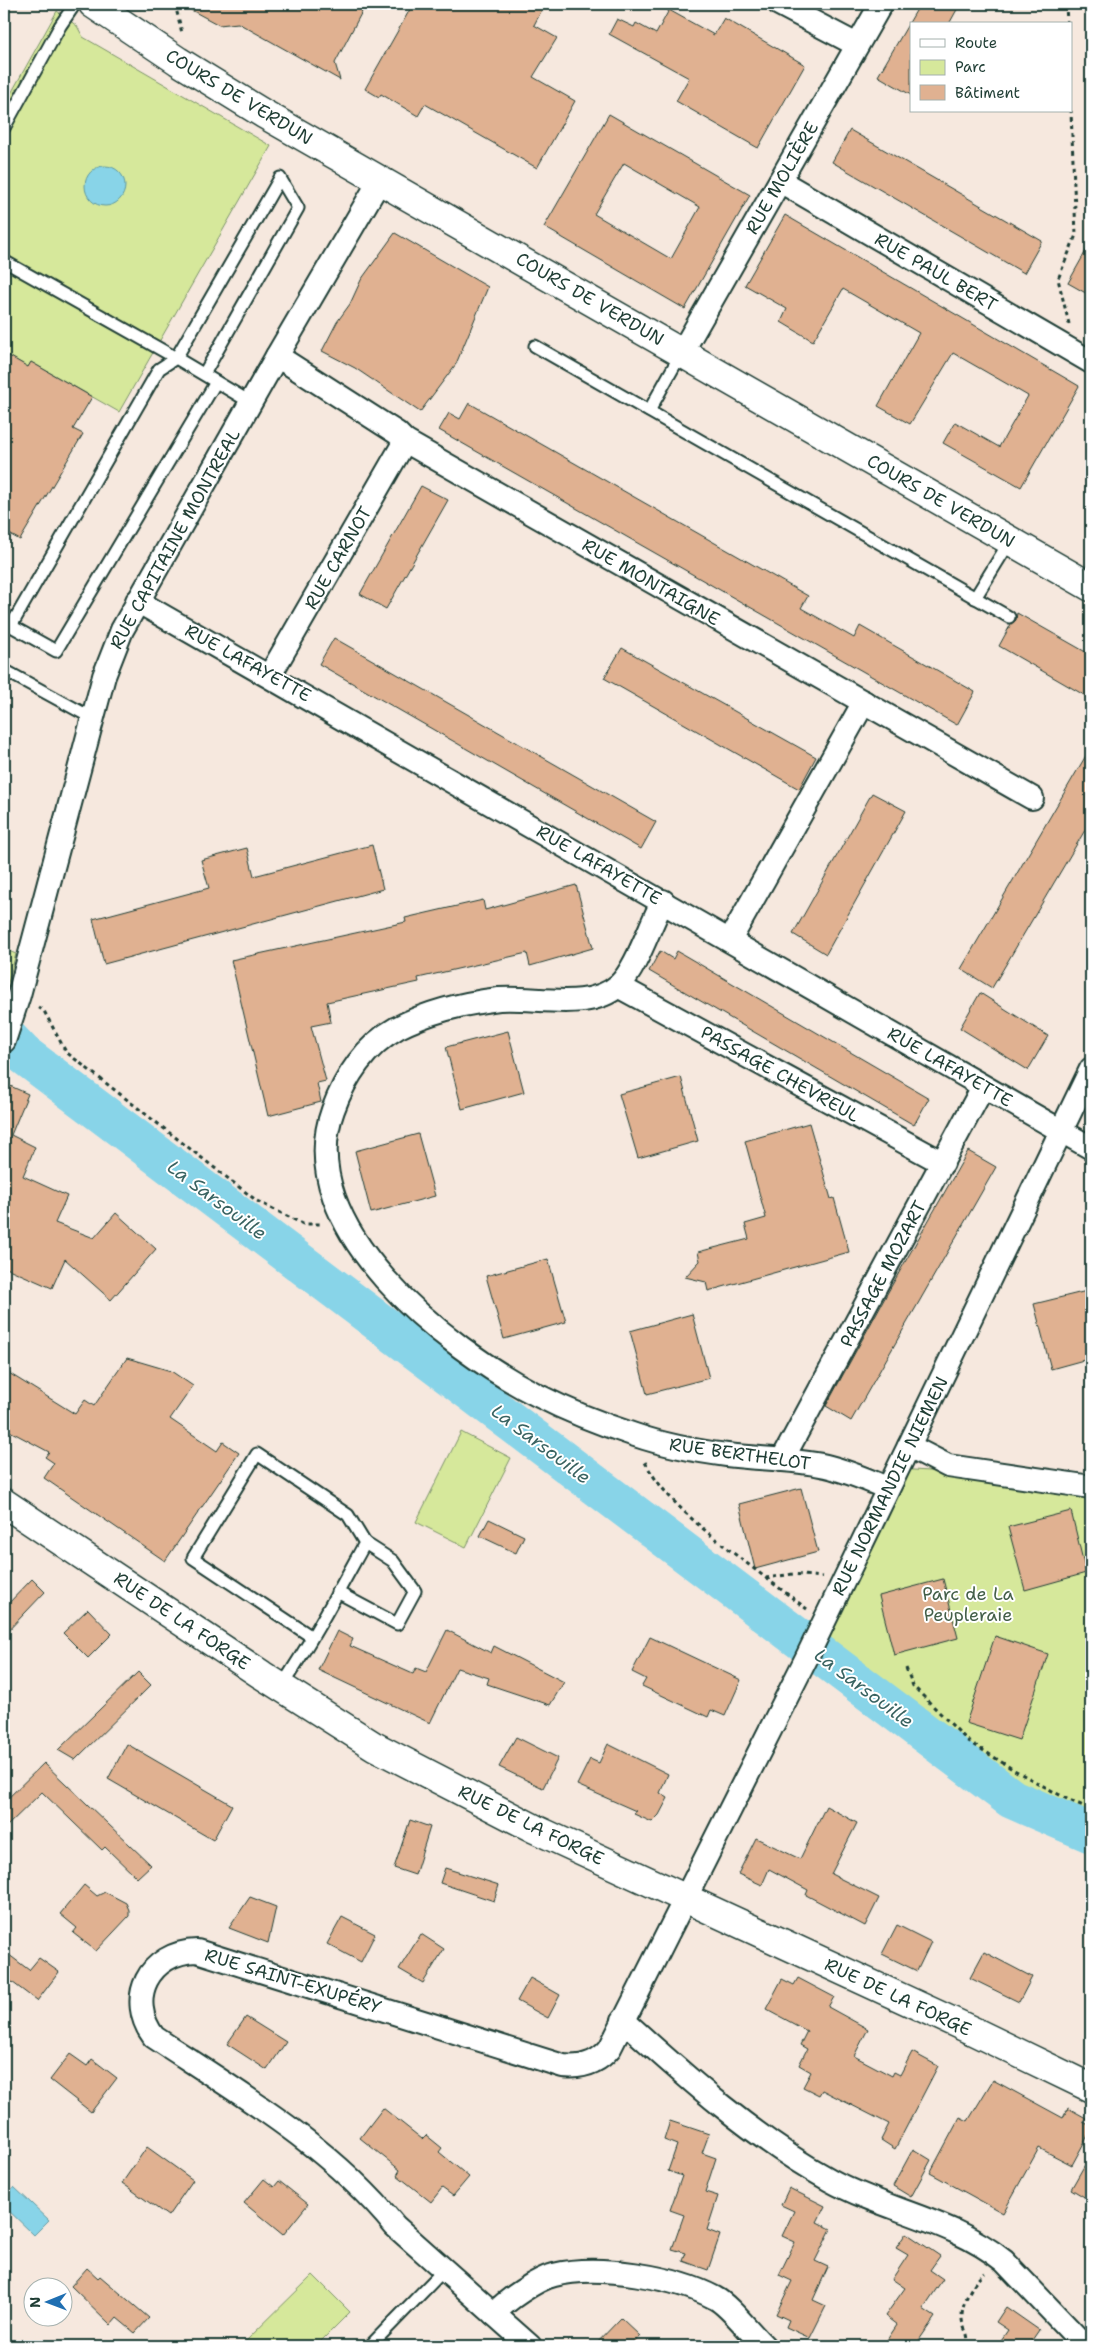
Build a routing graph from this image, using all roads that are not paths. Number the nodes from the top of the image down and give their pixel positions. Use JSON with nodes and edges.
{"nodes":[{"id":1,"x":75,"y":4,"type":"edge"},
{"id":2,"x":93,"y":4,"type":"edge"},
{"id":3,"x":779,"y":4,"type":"edge"},
{"id":4,"x":881,"y":4,"type":"edge"},
{"id":5,"x":120,"y":12,"type":"edge"},
{"id":6,"x":857,"y":45,"type":"junction"},
{"id":7,"x":4,"y":128,"type":"edge"},
{"id":8,"x":380,"y":180,"type":"junction"},
{"id":9,"x":780,"y":181,"type":"junction"},
{"id":10,"x":4,"y":261,"type":"edge"},
{"id":11,"x":535,"y":346,"type":"dead end"},
{"id":12,"x":682,"y":352,"type":"junction"},
{"id":13,"x":276,"y":356,"type":"junction"},
{"id":14,"x":176,"y":358,"type":"junction"},
{"id":15,"x":1084,"y":358,"type":"edge"},
{"id":16,"x":204,"y":374,"type":"junction"},
{"id":17,"x":216,"y":382,"type":"junction"},
{"id":18,"x":250,"y":402,"type":"junction"},
{"id":19,"x":649,"y":411,"type":"junction"},
{"id":20,"x":405,"y":441,"type":"junction"},
{"id":21,"x":1010,"y":541,"type":"junction"},
{"id":22,"x":1091,"y":587,"type":"edge"},
{"id":23,"x":975,"y":598,"type":"junction"},
{"id":24,"x":137,"y":601,"type":"junction"},
{"id":25,"x":1009,"y":617,"type":"dead end"},
{"id":26,"x":8,"y":624,"type":"edge"},
{"id":27,"x":4,"y":670,"type":"edge"},
{"id":28,"x":270,"y":675,"type":"junction"},
{"id":29,"x":864,"y":702,"type":"junction"},
{"id":30,"x":92,"y":718,"type":"junction"},
{"id":31,"x":1032,"y":798,"type":"dead end"},
{"id":32,"x":663,"y":901,"type":"junction"},
{"id":33,"x":730,"y":940,"type":"junction"},
{"id":34,"x":618,"y":986,"type":"junction"},
{"id":35,"x":4,"y":1041,"type":"edge"},
{"id":36,"x":1091,"y":1069,"type":"edge"},
{"id":37,"x":983,"y":1088,"type":"junction"},
{"id":38,"x":1060,"y":1130,"type":"junction"},
{"id":39,"x":1091,"y":1148,"type":"edge"},
{"id":40,"x":943,"y":1163,"type":"junction"},
{"id":41,"x":909,"y":1446,"type":"junction"},
{"id":42,"x":782,"y":1460,"type":"junction"},
{"id":43,"x":887,"y":1488,"type":"junction"},
{"id":44,"x":1091,"y":1488,"type":"edge"},
{"id":45,"x":4,"y":1502,"type":"edge"},
{"id":46,"x":365,"y":1543,"type":"junction"},
{"id":47,"x":337,"y":1592,"type":"junction"},
{"id":48,"x":312,"y":1637,"type":"junction"},
{"id":49,"x":281,"y":1687,"type":"junction"},
{"id":50,"x":685,"y":1900,"type":"junction"},
{"id":51,"x":623,"y":2020,"type":"junction"},
{"id":52,"x":1091,"y":2088,"type":"edge"},
{"id":53,"x":444,"y":2270,"type":"junction"},
{"id":54,"x":494,"y":2314,"type":"junction"},
{"id":55,"x":370,"y":2346,"type":"edge"},
{"id":56,"x":530,"y":2346,"type":"edge"},
{"id":57,"x":764,"y":2346,"type":"edge"},
{"id":58,"x":1085,"y":2346,"type":"edge"}],
"edges":[{"from":1,"to":7,"type":"lane"},
{"from":2,"to":5,"type":"main road","name":"COURS DE VERDUN"},
{"from":3,"to":6,"type":"street"},
{"from":4,"to":6,"type":"street","name":"RUE MOLIÈRE"},
{"from":5,"to":8,"type":"main road","name":"COURS DE VERDUN"},
{"from":6,"to":9,"type":"street","name":"RUE MOLIÈRE"},
{"from":8,"to":12,"type":"main road","name":"COURS DE VERDUN"},
{"from":8,"to":13,"type":"street","name":"RUE CAPITAINE MONTREAL"},
{"from":9,"to":12,"type":"street","name":"RUE MOLIÈRE"},
{"from":9,"to":15,"type":"street","name":"RUE PAUL BERT"},
{"from":10,"to":14,"type":"lane"},
{"from":11,"to":19,"type":"lane"},
{"from":12,"to":19,"type":"lane"},
{"from":12,"to":21,"type":"main road","name":"COURS DE VERDUN"},
{"from":13,"to":18,"type":"street","name":"RUE CAPITAINE MONTREAL"},
{"from":13,"to":20,"type":"street","name":"RUE MONTAIGNE"},
{"from":14,"to":16,"type":"lane"},
{"from":14,"to":16,"type":"lane"},
{"from":14,"to":26,"type":"lane"},
{"from":16,"to":17,"type":"lane"},
{"from":17,"to":18,"type":"lane"},
{"from":17,"to":26,"type":"lane"},
{"from":18,"to":24,"type":"street","name":"RUE CAPITAINE MONTREAL"},
{"from":19,"to":23,"type":"lane"},
{"from":20,"to":28,"type":"street","name":"RUE CARNOT"},
{"from":20,"to":29,"type":"street","name":"RUE MONTAIGNE"},
{"from":21,"to":22,"type":"main road","name":"COURS DE VERDUN"},
{"from":21,"to":23,"type":"lane"},
{"from":23,"to":25,"type":"lane"},
{"from":24,"to":28,"type":"street","name":"RUE LAFAYETTE"},
{"from":24,"to":30,"type":"street","name":"RUE CAPITAINE MONTREAL"},
{"from":27,"to":30,"type":"lane"},
{"from":28,"to":32,"type":"street","name":"RUE LAFAYETTE"},
{"from":29,"to":31,"type":"street","name":"RUE MONTAIGNE"},
{"from":29,"to":33,"type":"street"},
{"from":30,"to":35,"type":"street","name":"RUE CAPITAINE MONTREAL"},
{"from":32,"to":33,"type":"street","name":"RUE LAFAYETTE"},
{"from":32,"to":34,"type":"street"},
{"from":33,"to":37,"type":"street","name":"RUE LAFAYETTE"},
{"from":34,"to":40,"type":"street","name":"PASSAGE CHEVREUL"},
{"from":34,"to":42,"type":"street","name":"RUE BERTHELOT"},
{"from":36,"to":38,"type":"street","name":"RUE NORMANDIE NIEMEN"},
{"from":37,"to":38,"type":"street","name":"RUE LAFAYETTE"},
{"from":37,"to":40,"type":"street","name":"PASSAGE MOZART"},
{"from":38,"to":39,"type":"street","name":"RUE LAFAYETTE"},
{"from":38,"to":41,"type":"street","name":"RUE NORMANDIE NIEMEN"},
{"from":40,"to":42,"type":"street","name":"PASSAGE MOZART"},
{"from":41,"to":43,"type":"street","name":"RUE NORMANDIE NIEMEN"},
{"from":41,"to":44,"type":"street"},
{"from":42,"to":43,"type":"street","name":"RUE BERTHELOT"},
{"from":43,"to":50,"type":"street","name":"RUE NORMANDIE NIEMEN"},
{"from":45,"to":49,"type":"main road","name":"RUE DE LA FORGE"},
{"from":46,"to":47,"type":"lane"},
{"from":46,"to":47,"type":"lane"},
{"from":46,"to":48,"type":"lane"},
{"from":47,"to":48,"type":"lane"},
{"from":48,"to":49,"type":"lane"},
{"from":49,"to":50,"type":"main road","name":"RUE DE LA FORGE"},
{"from":50,"to":51,"type":"street","name":"RUE SAINT-EXUPÉRY"},
{"from":50,"to":52,"type":"main road","name":"RUE DE LA FORGE"},
{"from":51,"to":53,"type":"street","name":"RUE SAINT-EXUPÉRY"},
{"from":51,"to":58,"type":"street"},
{"from":53,"to":54,"type":"street","name":"RUE SAINT-EXUPÉRY"},
{"from":53,"to":55,"type":"lane"},
{"from":54,"to":56,"type":"street","name":"RUE SAINT-EXUPÉRY"},
{"from":54,"to":57,"type":"street"}]}
